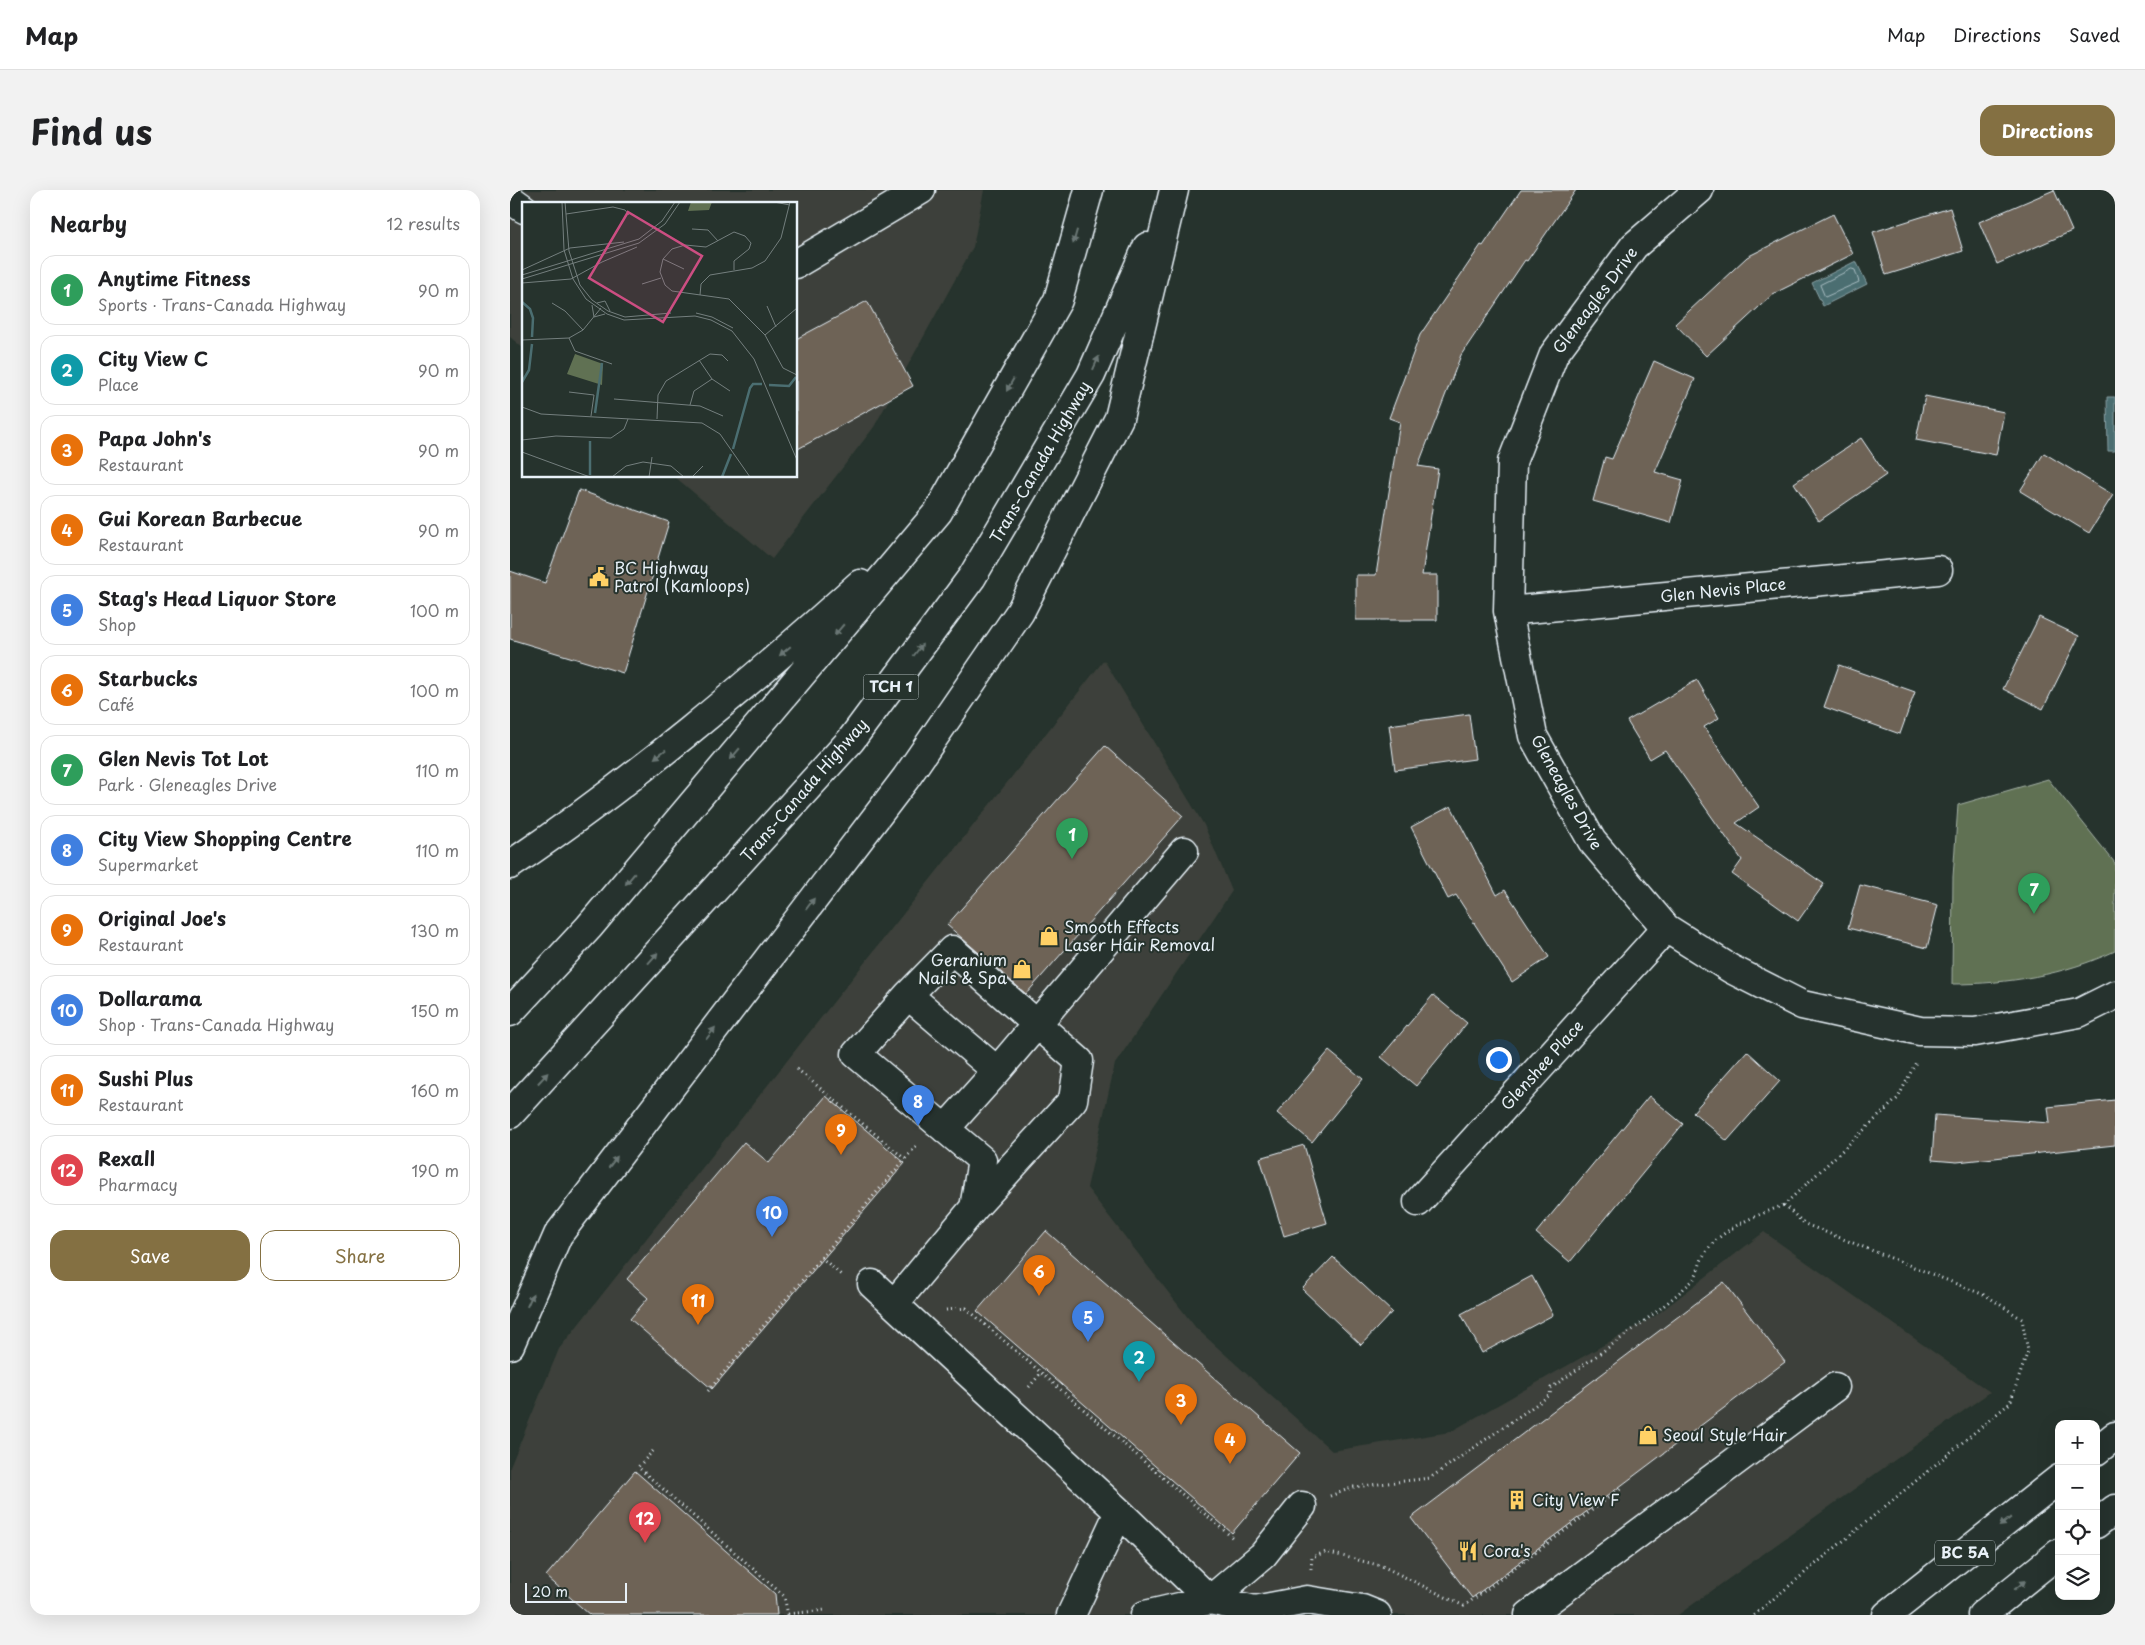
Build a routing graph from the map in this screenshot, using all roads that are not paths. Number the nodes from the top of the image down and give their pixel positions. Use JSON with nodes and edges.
{"nodes":[{"id":1,"x":921,"y":190,"type":"edge"},
{"id":2,"x":1089,"y":190,"type":"edge"},
{"id":3,"x":1173,"y":190,"type":"edge"},
{"id":4,"x":1699,"y":190,"type":"edge"},
{"id":5,"x":510,"y":199,"type":"edge"},
{"id":6,"x":522,"y":208,"type":"edge"},
{"id":7,"x":798,"y":263,"type":"edge"},
{"id":8,"x":938,"y":512,"type":"junction"},
{"id":9,"x":1938,"y":570,"type":"dead end"},
{"id":10,"x":1508,"y":611,"type":"junction"},
{"id":11,"x":1184,"y":851,"type":"dead end"},
{"id":12,"x":510,"y":865,"type":"edge"},
{"id":13,"x":1666,"y":928,"type":"junction"},
{"id":14,"x":908,"y":995,"type":"junction"},
{"id":15,"x":2115,"y":995,"type":"edge"},
{"id":16,"x":510,"y":1012,"type":"edge"},
{"id":17,"x":1037,"y":1024,"type":"junction"},
{"id":18,"x":997,"y":1071,"type":"junction"},
{"id":19,"x":510,"y":1114,"type":"edge"},
{"id":20,"x":944,"y":1129,"type":"junction"},
{"id":21,"x":1418,"y":1202,"type":"dead end"},
{"id":22,"x":974,"y":1208,"type":"junction"},
{"id":23,"x":872,"y":1284,"type":"dead end"},
{"id":24,"x":894,"y":1304,"type":"junction"},
{"id":25,"x":510,"y":1345,"type":"edge"},
{"id":26,"x":1835,"y":1387,"type":"dead end"},
{"id":27,"x":2115,"y":1436,"type":"edge"},
{"id":28,"x":2100,"y":1448,"type":"edge"},
{"id":29,"x":2055,"y":1482,"type":"edge"},
{"id":30,"x":1302,"y":1506,"type":"road end"},
{"id":31,"x":2115,"y":1509,"type":"edge"},
{"id":32,"x":1119,"y":1512,"type":"junction"},
{"id":33,"x":2100,"y":1521,"type":"edge"},
{"id":34,"x":2057,"y":1555,"type":"edge"},
{"id":35,"x":1210,"y":1600,"type":"junction"},
{"id":36,"x":1255,"y":1613,"type":"edge"},
{"id":37,"x":1071,"y":1615,"type":"edge"},
{"id":38,"x":1145,"y":1615,"type":"edge"},
{"id":39,"x":1377,"y":1615,"type":"edge"},
{"id":40,"x":1529,"y":1615,"type":"edge"},
{"id":41,"x":1887,"y":1615,"type":"edge"},
{"id":42,"x":1982,"y":1615,"type":"edge"}],
"edges":[{"from":1,"to":7,"type":"main road"},
{"from":2,"to":8,"type":"main road","one_way":true},
{"from":19,"to":3,"type":"main road","name":"Trans-Canada Highway","number":"TCH 1","one_way":true},
{"from":25,"to":3,"type":"main road","one_way":true},
{"from":4,"to":10,"type":"main road","name":"Gleneagles Drive"},
{"from":5,"to":6,"type":"main road"},
{"from":8,"to":12,"type":"main road","one_way":true},
{"from":8,"to":16,"type":"main road","one_way":true},
{"from":9,"to":10,"type":"main road","name":"Glen Nevis Place"},
{"from":10,"to":13,"type":"main road","name":"Gleneagles Drive"},
{"from":11,"to":17,"type":"main road"},
{"from":13,"to":15,"type":"main road","name":"Gleneagles Drive"},
{"from":13,"to":21,"type":"main road","name":"Glenshee Place"},
{"from":14,"to":17,"type":"main road"},
{"from":14,"to":18,"type":"main road"},
{"from":14,"to":20,"type":"main road"},
{"from":17,"to":18,"type":"main road"},
{"from":17,"to":22,"type":"main road"},
{"from":18,"to":20,"type":"main road"},
{"from":20,"to":22,"type":"main road"},
{"from":22,"to":24,"type":"main road"},
{"from":23,"to":24,"type":"main road"},
{"from":24,"to":32,"type":"main road"},
{"from":26,"to":40,"type":"main road"},
{"from":27,"to":28,"type":"main road"},
{"from":29,"to":41,"type":"main road","number":"BC 5A","one_way":true},
{"from":30,"to":35,"type":"main road"},
{"from":31,"to":33,"type":"main road"},
{"from":32,"to":35,"type":"main road"},
{"from":32,"to":37,"type":"main road"},
{"from":42,"to":34,"type":"main road","one_way":true},
{"from":35,"to":36,"type":"main road"},
{"from":35,"to":38,"type":"main road"},
{"from":36,"to":39,"type":"main road"}]}
